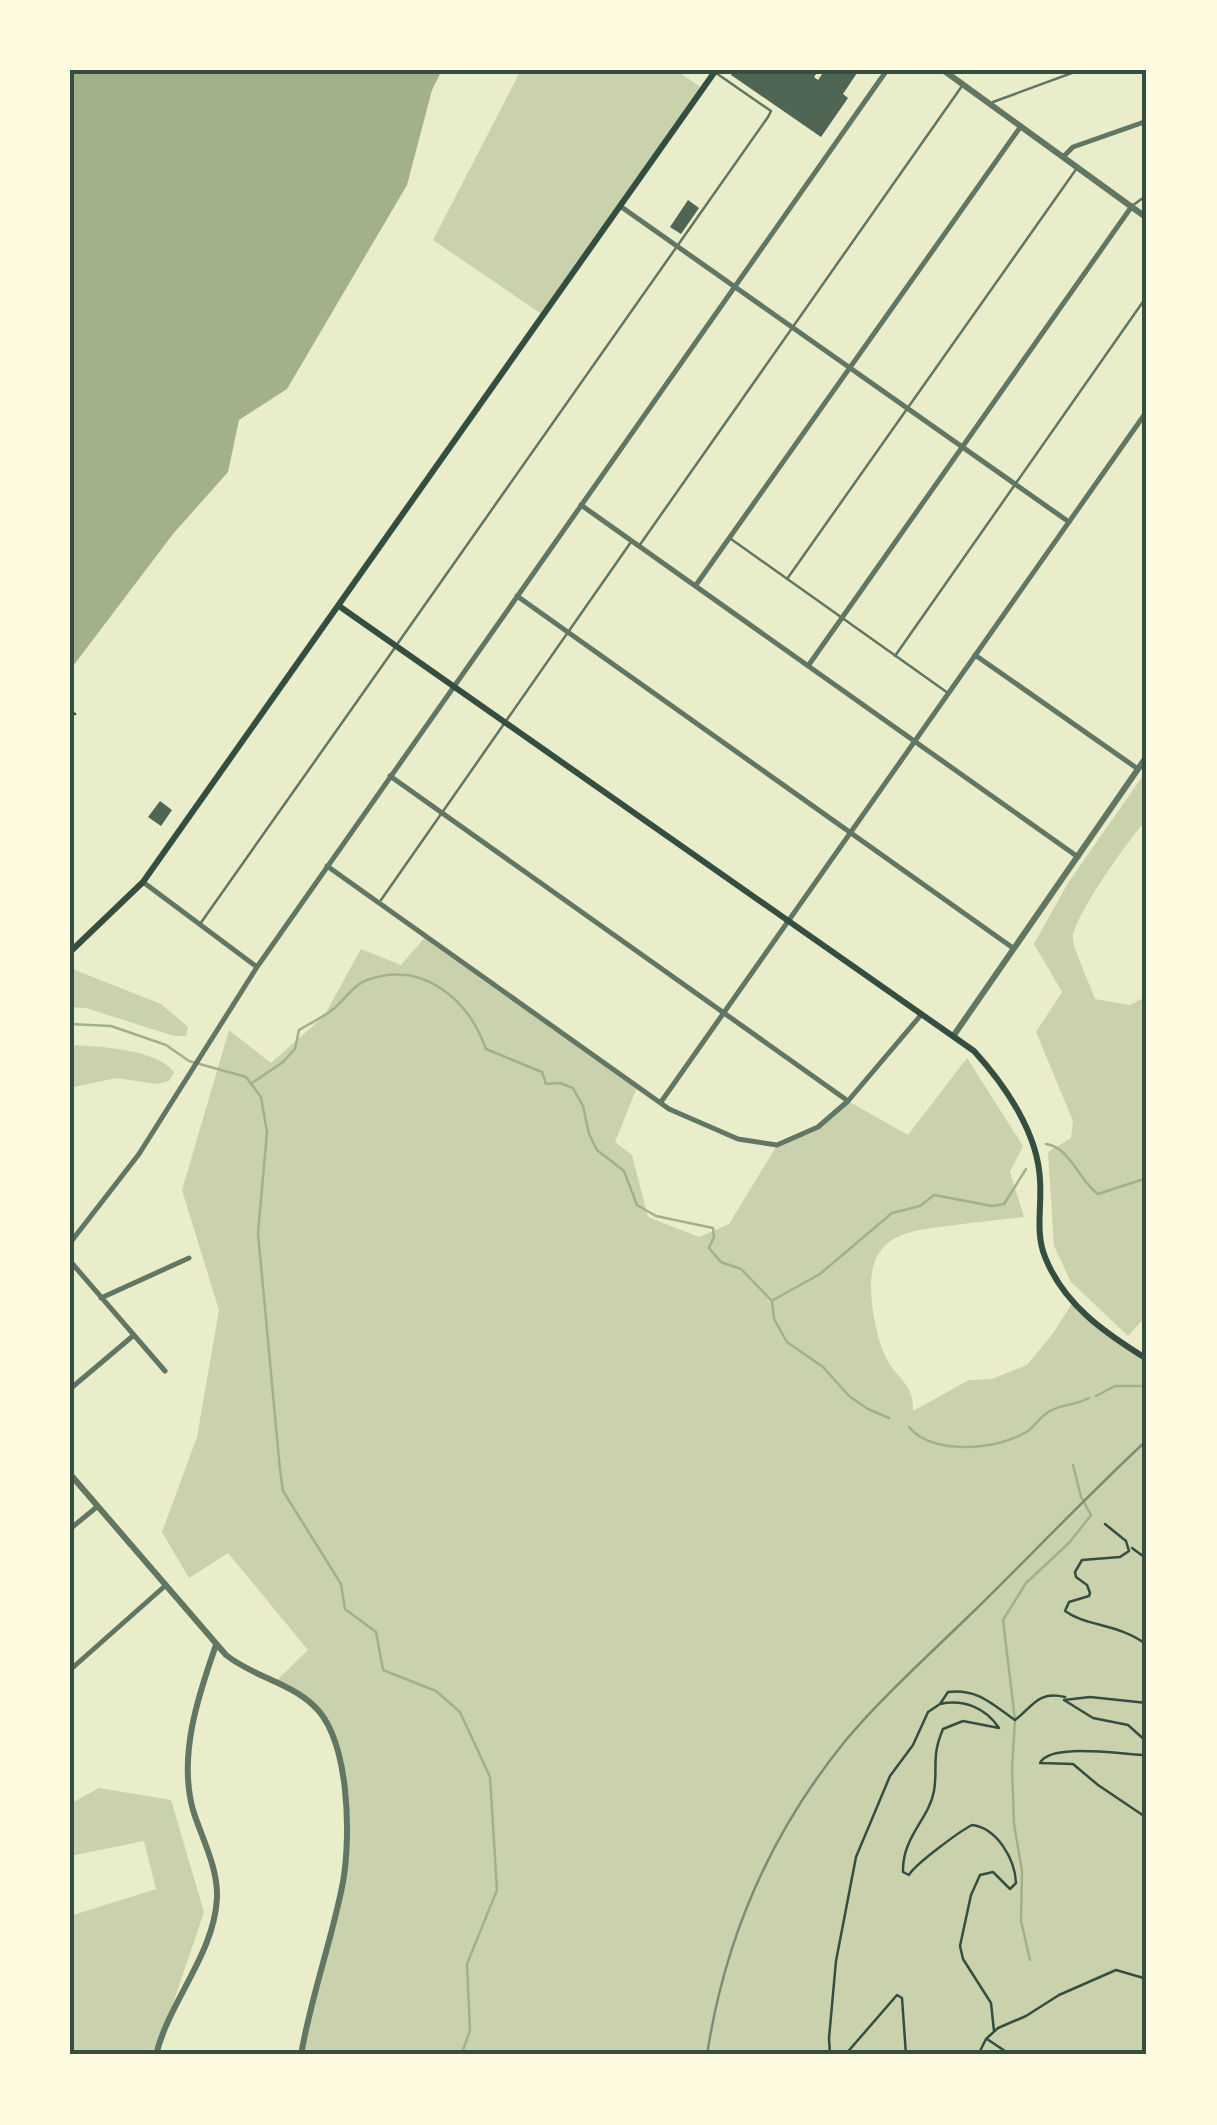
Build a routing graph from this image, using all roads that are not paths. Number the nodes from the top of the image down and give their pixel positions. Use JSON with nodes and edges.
{"nodes":[{"id":1,"x":887,"y":70,"type":"edge"},
{"id":2,"x":943,"y":70,"type":"edge"},
{"id":3,"x":1080,"y":70,"type":"edge"},
{"id":4,"x":715,"y":71,"type":"edge"},
{"id":5,"x":962,"y":84,"type":"junction"},
{"id":6,"x":990,"y":104,"type":"junction"},
{"id":7,"x":1147,"y":120,"type":"edge"},
{"id":8,"x":1021,"y":126,"type":"junction"},
{"id":9,"x":1064,"y":157,"type":"junction"},
{"id":10,"x":1078,"y":167,"type":"junction"},
{"id":11,"x":1147,"y":195,"type":"edge"},
{"id":12,"x":620,"y":206,"type":"junction"},
{"id":13,"x":1132,"y":206,"type":"junction"},
{"id":14,"x":1147,"y":218,"type":"edge"},
{"id":15,"x":678,"y":247,"type":"junction"},
{"id":16,"x":735,"y":286,"type":"junction"},
{"id":17,"x":1147,"y":296,"type":"edge"},
{"id":18,"x":792,"y":327,"type":"junction"},
{"id":19,"x":850,"y":368,"type":"junction"},
{"id":20,"x":908,"y":408,"type":"junction"},
{"id":21,"x":1147,"y":410,"type":"edge"},
{"id":22,"x":962,"y":447,"type":"junction"},
{"id":23,"x":1015,"y":484,"type":"junction"},
{"id":24,"x":581,"y":505,"type":"junction"},
{"id":25,"x":1069,"y":522,"type":"junction"},
{"id":26,"x":730,"y":538,"type":"junction"},
{"id":27,"x":635,"y":544,"type":"junction"},
{"id":28,"x":787,"y":579,"type":"junction"},
{"id":29,"x":696,"y":586,"type":"junction"},
{"id":30,"x":517,"y":596,"type":"junction"},
{"id":31,"x":339,"y":606,"type":"junction"},
{"id":32,"x":842,"y":618,"type":"junction"},
{"id":33,"x":568,"y":632,"type":"junction"},
{"id":34,"x":397,"y":645,"type":"junction"},
{"id":35,"x":975,"y":655,"type":"junction"},
{"id":36,"x":895,"y":656,"type":"junction"},
{"id":37,"x":808,"y":666,"type":"junction"},
{"id":38,"x":454,"y":685,"type":"junction"},
{"id":39,"x":948,"y":694,"type":"junction"},
{"id":40,"x":506,"y":722,"type":"junction"},
{"id":41,"x":914,"y":741,"type":"junction"},
{"id":42,"x":1147,"y":756,"type":"edge"},
{"id":43,"x":1138,"y":770,"type":"junction"},
{"id":44,"x":390,"y":776,"type":"junction"},
{"id":45,"x":441,"y":813,"type":"junction"},
{"id":46,"x":850,"y":832,"type":"junction"},
{"id":47,"x":1078,"y":857,"type":"junction"},
{"id":48,"x":327,"y":866,"type":"junction"},
{"id":49,"x":143,"y":882,"type":"junction"},
{"id":50,"x":378,"y":904,"type":"junction"},
{"id":51,"x":788,"y":921,"type":"junction"},
{"id":52,"x":200,"y":924,"type":"junction"},
{"id":53,"x":1014,"y":948,"type":"junction"},
{"id":54,"x":70,"y":952,"type":"edge"},
{"id":55,"x":257,"y":968,"type":"junction"},
{"id":56,"x":724,"y":1014,"type":"junction"},
{"id":57,"x":922,"y":1014,"type":"junction"},
{"id":58,"x":954,"y":1035,"type":"junction"},
{"id":59,"x":848,"y":1101,"type":"junction"},
{"id":60,"x":661,"y":1102,"type":"junction"},
{"id":61,"x":70,"y":1242,"type":"edge"},
{"id":62,"x":189,"y":1258,"type":"dead end"},
{"id":63,"x":70,"y":1261,"type":"edge"},
{"id":64,"x":101,"y":1298,"type":"junction"},
{"id":65,"x":134,"y":1335,"type":"junction"},
{"id":66,"x":1147,"y":1359,"type":"edge"},
{"id":67,"x":166,"y":1371,"type":"dead end"},
{"id":68,"x":70,"y":1389,"type":"edge"},
{"id":69,"x":70,"y":1474,"type":"edge"},
{"id":70,"x":98,"y":1506,"type":"junction"},
{"id":71,"x":70,"y":1529,"type":"edge"},
{"id":72,"x":166,"y":1585,"type":"junction"},
{"id":73,"x":216,"y":1644,"type":"junction"},
{"id":74,"x":71,"y":1667,"type":"edge"},
{"id":75,"x":156,"y":2055,"type":"edge"},
{"id":76,"x":301,"y":2055,"type":"edge"}],
"edges":[{"from":1,"to":16,"type":"street"},
{"from":2,"to":5,"type":"street"},
{"from":3,"to":6,"type":"lane"},
{"from":4,"to":12,"type":"main road"},
{"from":4,"to":15,"type":"lane"},
{"from":5,"to":6,"type":"street"},
{"from":5,"to":18,"type":"lane"},
{"from":6,"to":8,"type":"street"},
{"from":7,"to":9,"type":"street"},
{"from":8,"to":9,"type":"street"},
{"from":8,"to":19,"type":"street"},
{"from":9,"to":10,"type":"street"},
{"from":10,"to":13,"type":"street"},
{"from":10,"to":20,"type":"lane"},
{"from":11,"to":13,"type":"lane"},
{"from":12,"to":15,"type":"street"},
{"from":12,"to":31,"type":"main road"},
{"from":13,"to":14,"type":"street"},
{"from":13,"to":22,"type":"street"},
{"from":15,"to":16,"type":"street"},
{"from":15,"to":34,"type":"lane"},
{"from":16,"to":18,"type":"street"},
{"from":16,"to":24,"type":"street"},
{"from":17,"to":23,"type":"lane"},
{"from":18,"to":19,"type":"street"},
{"from":18,"to":27,"type":"lane"},
{"from":19,"to":20,"type":"street"},
{"from":19,"to":26,"type":"street"},
{"from":20,"to":22,"type":"street"},
{"from":20,"to":28,"type":"lane"},
{"from":21,"to":25,"type":"street"},
{"from":22,"to":23,"type":"street"},
{"from":22,"to":32,"type":"street"},
{"from":23,"to":25,"type":"street"},
{"from":23,"to":36,"type":"lane"},
{"from":24,"to":27,"type":"street"},
{"from":24,"to":30,"type":"street"},
{"from":25,"to":35,"type":"street"},
{"from":26,"to":28,"type":"lane"},
{"from":26,"to":29,"type":"street"},
{"from":27,"to":29,"type":"street"},
{"from":27,"to":33,"type":"lane"},
{"from":28,"to":32,"type":"lane"},
{"from":29,"to":37,"type":"street"},
{"from":30,"to":33,"type":"street"},
{"from":30,"to":38,"type":"street"},
{"from":31,"to":34,"type":"main road"},
{"from":31,"to":49,"type":"main road"},
{"from":32,"to":36,"type":"lane"},
{"from":32,"to":37,"type":"street"},
{"from":33,"to":40,"type":"lane"},
{"from":33,"to":46,"type":"street"},
{"from":34,"to":38,"type":"main road"},
{"from":34,"to":52,"type":"lane"},
{"from":35,"to":39,"type":"street"},
{"from":35,"to":43,"type":"street"},
{"from":36,"to":39,"type":"lane"},
{"from":37,"to":41,"type":"street"},
{"from":38,"to":40,"type":"main road"},
{"from":38,"to":44,"type":"street"},
{"from":39,"to":41,"type":"street"},
{"from":40,"to":45,"type":"lane"},
{"from":40,"to":51,"type":"main road"},
{"from":41,"to":46,"type":"street"},
{"from":41,"to":47,"type":"street"},
{"from":42,"to":43,"type":"street"},
{"from":43,"to":47,"type":"street"},
{"from":44,"to":45,"type":"street"},
{"from":44,"to":48,"type":"street"},
{"from":45,"to":50,"type":"lane"},
{"from":45,"to":56,"type":"street"},
{"from":46,"to":51,"type":"street"},
{"from":46,"to":53,"type":"street"},
{"from":47,"to":53,"type":"street"},
{"from":48,"to":50,"type":"street"},
{"from":48,"to":55,"type":"street"},
{"from":49,"to":52,"type":"street"},
{"from":49,"to":54,"type":"main road"},
{"from":50,"to":60,"type":"street"},
{"from":51,"to":56,"type":"street"},
{"from":51,"to":57,"type":"main road"},
{"from":52,"to":55,"type":"street"},
{"from":53,"to":58,"type":"street"},
{"from":55,"to":61,"type":"street"},
{"from":56,"to":59,"type":"street"},
{"from":56,"to":60,"type":"street"},
{"from":57,"to":58,"type":"main road"},
{"from":57,"to":59,"type":"street"},
{"from":58,"to":66,"type":"main road"},
{"from":59,"to":60,"type":"street"},
{"from":62,"to":64,"type":"street"},
{"from":63,"to":64,"type":"street"},
{"from":64,"to":65,"type":"street"},
{"from":65,"to":67,"type":"street"},
{"from":65,"to":68,"type":"street"},
{"from":69,"to":70,"type":"street"},
{"from":70,"to":71,"type":"street"},
{"from":70,"to":72,"type":"street"},
{"from":72,"to":73,"type":"street"},
{"from":72,"to":74,"type":"street"},
{"from":73,"to":75,"type":"street"},
{"from":73,"to":76,"type":"street"}]}
